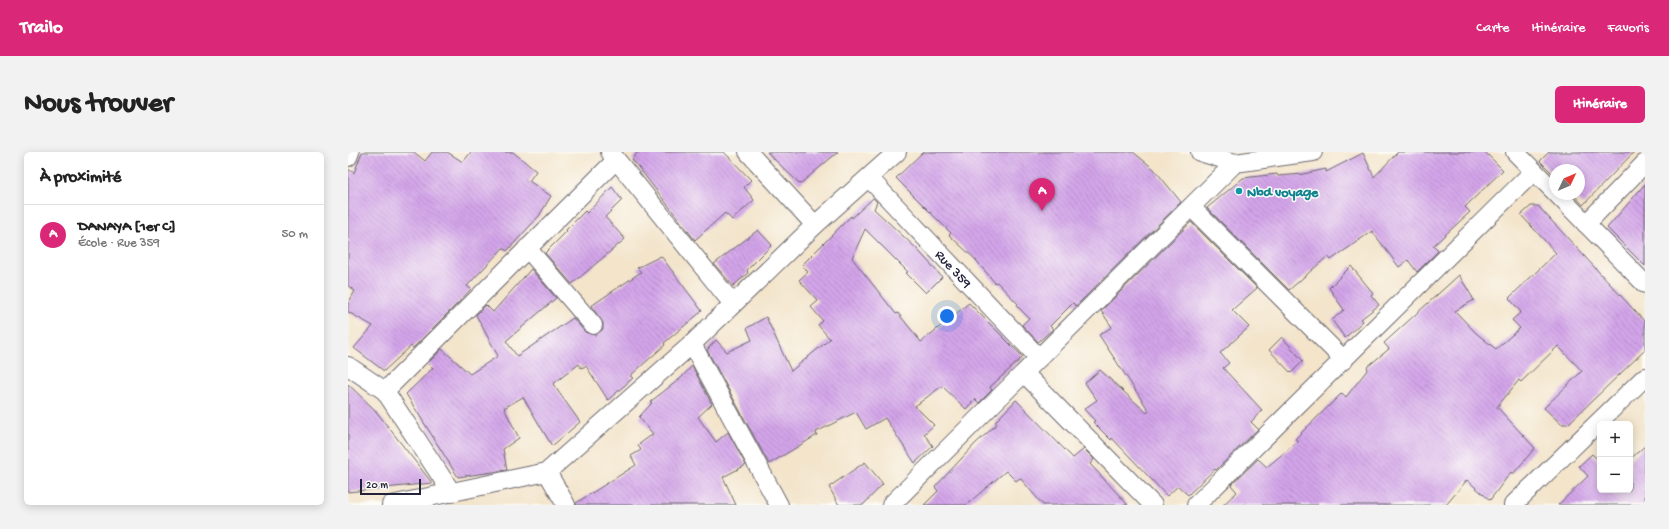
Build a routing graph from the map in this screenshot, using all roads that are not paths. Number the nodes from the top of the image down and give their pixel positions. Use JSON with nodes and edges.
{"nodes":[{"id":1,"x":350,"y":152,"type":"edge"},
{"id":2,"x":748,"y":152,"type":"edge"},
{"id":3,"x":897,"y":152,"type":"edge"},
{"id":4,"x":1200,"y":152,"type":"edge"},
{"id":5,"x":1313,"y":152,"type":"edge"},
{"id":6,"x":1515,"y":152,"type":"edge"},
{"id":7,"x":613,"y":156,"type":"edge"},
{"id":8,"x":348,"y":157,"type":"edge"},
{"id":9,"x":1235,"y":163,"type":"junction"},
{"id":10,"x":1645,"y":163,"type":"edge"},
{"id":11,"x":1534,"y":171,"type":"junction"},
{"id":12,"x":869,"y":178,"type":"junction"},
{"id":13,"x":1549,"y":186,"type":"edge"},
{"id":14,"x":1563,"y":200,"type":"edge"},
{"id":15,"x":1192,"y":207,"type":"junction"},
{"id":16,"x":1586,"y":224,"type":"junction"},
{"id":17,"x":815,"y":225,"type":"junction"},
{"id":18,"x":527,"y":248,"type":"junction"},
{"id":19,"x":1645,"y":284,"type":"edge"},
{"id":20,"x":733,"y":304,"type":"junction"},
{"id":21,"x":593,"y":325,"type":"dead end"},
{"id":22,"x":692,"y":344,"type":"junction"},
{"id":23,"x":1039,"y":358,"type":"junction"},
{"id":24,"x":1344,"y":360,"type":"junction"},
{"id":25,"x":348,"y":366,"type":"edge"},
{"id":26,"x":1024,"y":373,"type":"junction"},
{"id":27,"x":1645,"y":377,"type":"edge"},
{"id":28,"x":385,"y":391,"type":"junction"},
{"id":29,"x":547,"y":472,"type":"junction"},
{"id":30,"x":452,"y":493,"type":"junction"},
{"id":31,"x":419,"y":502,"type":"edge"},
{"id":32,"x":391,"y":505,"type":"edge"},
{"id":33,"x":566,"y":505,"type":"edge"},
{"id":34,"x":779,"y":505,"type":"edge"},
{"id":35,"x":891,"y":505,"type":"edge"},
{"id":36,"x":1153,"y":505,"type":"edge"},
{"id":37,"x":1196,"y":505,"type":"edge"},
{"id":38,"x":1514,"y":505,"type":"edge"}],
"edges":[{"from":1,"to":8,"type":"street"},
{"from":2,"to":17,"type":"street"},
{"from":3,"to":12,"type":"street"},
{"from":4,"to":9,"type":"street"},
{"from":5,"to":9,"type":"street"},
{"from":6,"to":11,"type":"street"},
{"from":7,"to":18,"type":"street"},
{"from":7,"to":20,"type":"street"},
{"from":9,"to":15,"type":"street"},
{"from":10,"to":16,"type":"street"},
{"from":11,"to":13,"type":"street"},
{"from":11,"to":24,"type":"street"},
{"from":12,"to":17,"type":"street"},
{"from":12,"to":23,"type":"street","name":"Rue 359"},
{"from":14,"to":16,"type":"street"},
{"from":15,"to":23,"type":"street"},
{"from":15,"to":24,"type":"street"},
{"from":16,"to":19,"type":"street"},
{"from":17,"to":20,"type":"street"},
{"from":18,"to":21,"type":"street"},
{"from":18,"to":28,"type":"street"},
{"from":20,"to":22,"type":"street"},
{"from":22,"to":29,"type":"street"},
{"from":22,"to":34,"type":"street"},
{"from":23,"to":26,"type":"street"},
{"from":24,"to":37,"type":"street"},
{"from":25,"to":28,"type":"street"},
{"from":26,"to":35,"type":"street"},
{"from":26,"to":36,"type":"street"},
{"from":27,"to":38,"type":"street"},
{"from":28,"to":30,"type":"street"},
{"from":29,"to":30,"type":"street"},
{"from":29,"to":33,"type":"street"},
{"from":30,"to":31,"type":"street"},
{"from":31,"to":32,"type":"street"}]}
